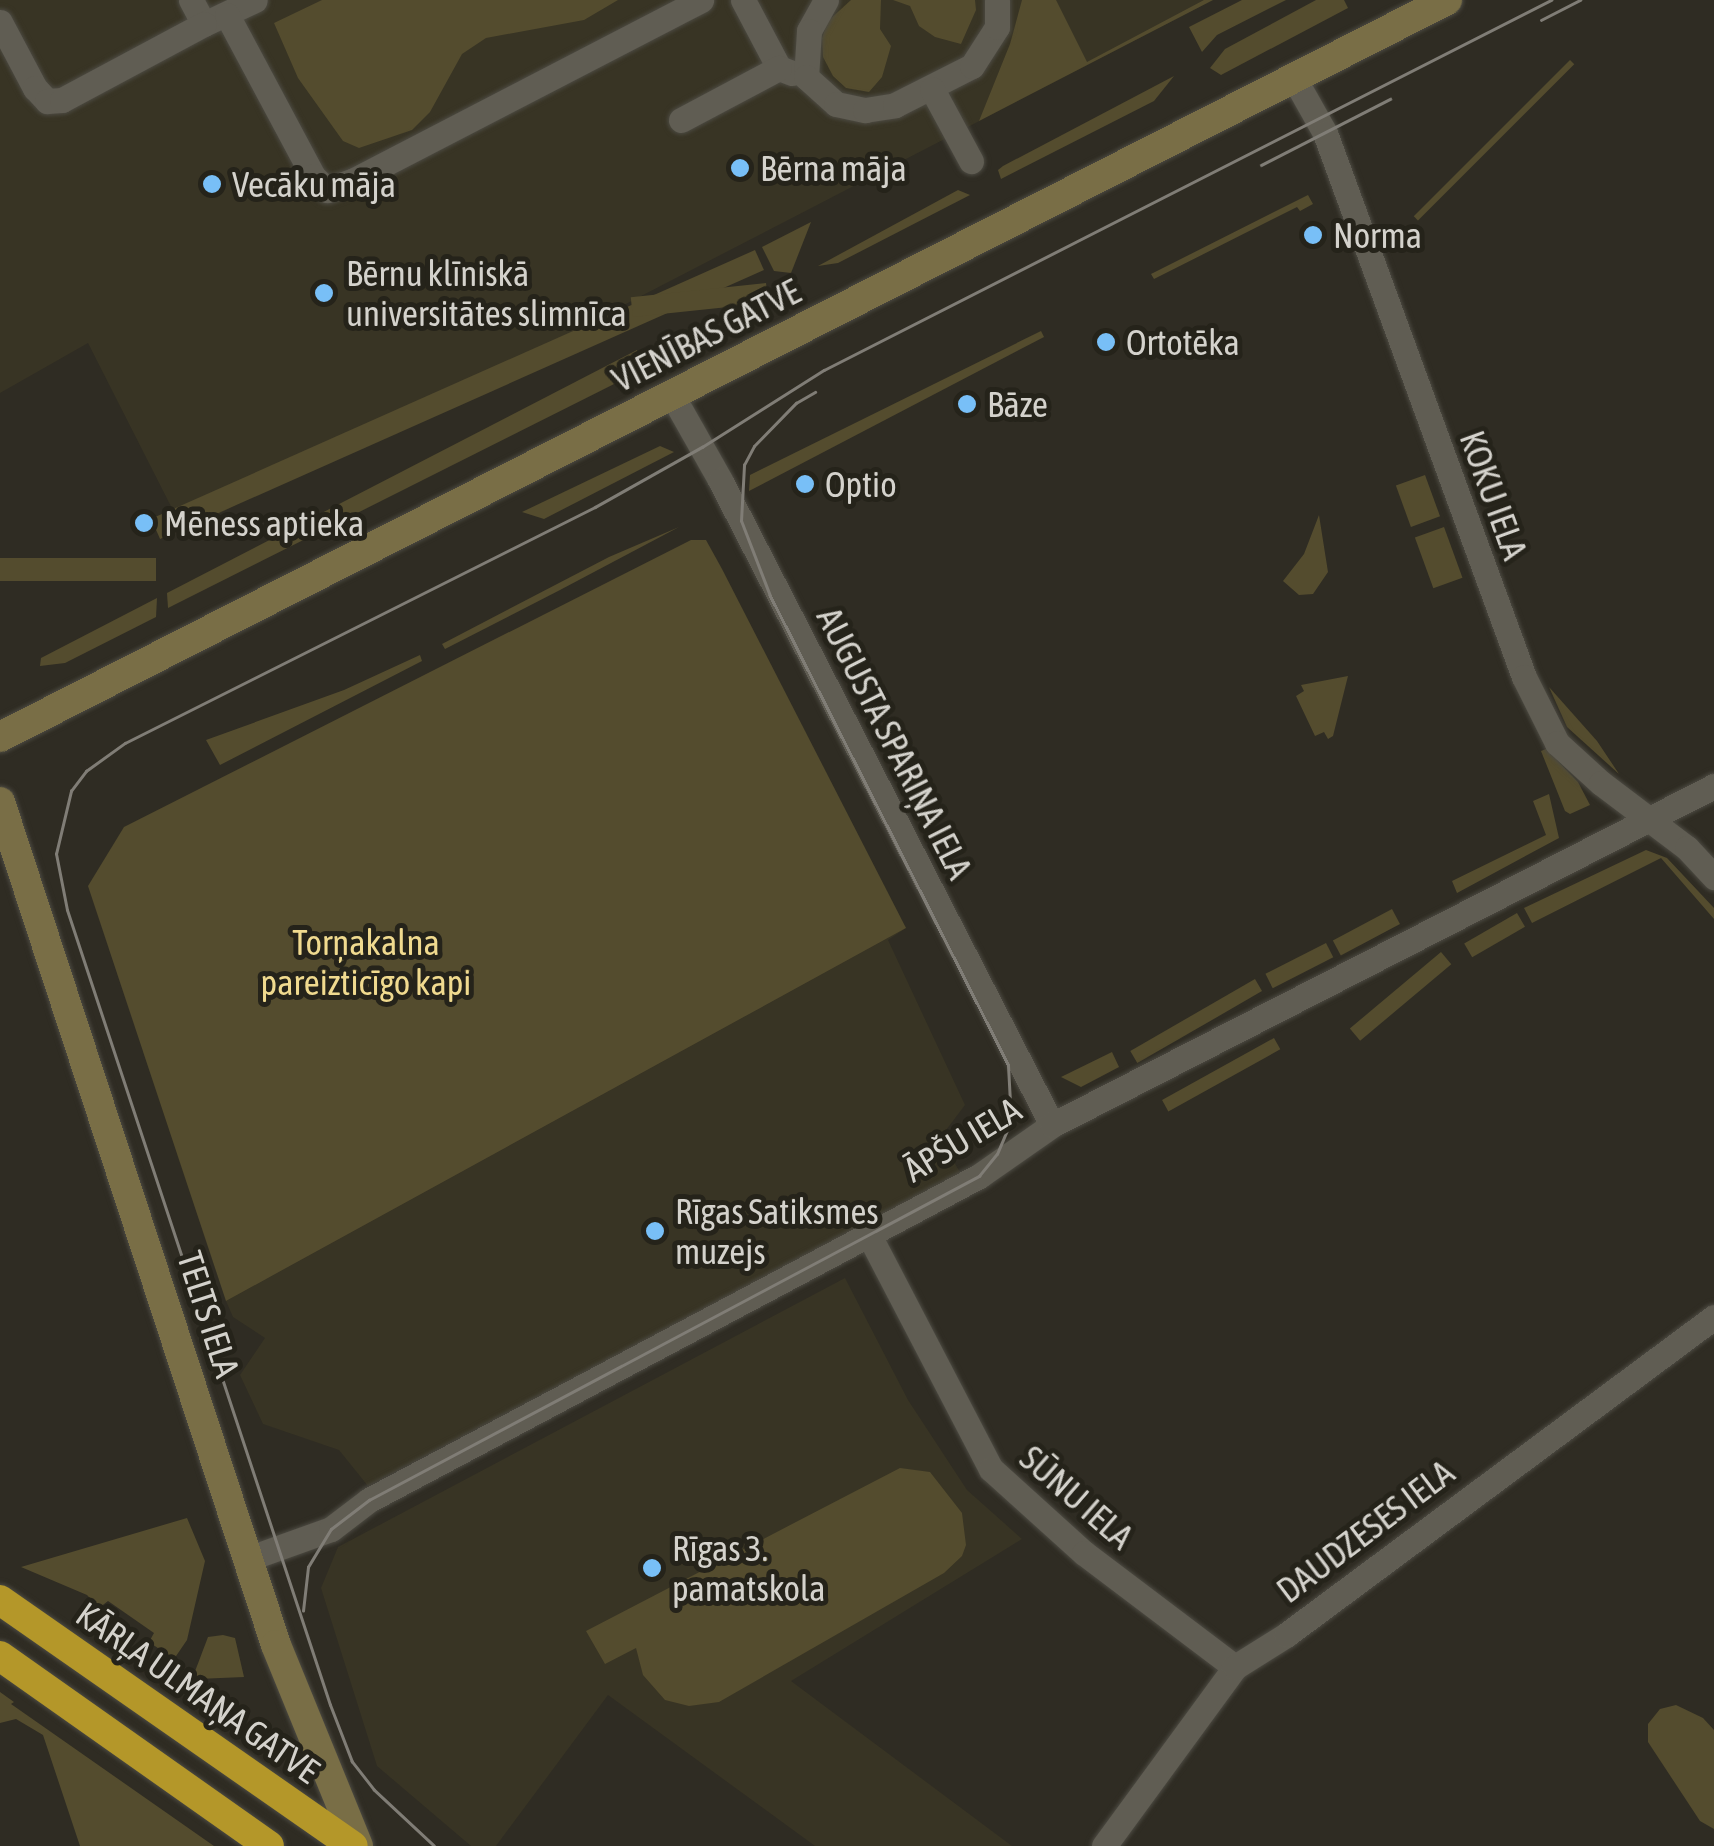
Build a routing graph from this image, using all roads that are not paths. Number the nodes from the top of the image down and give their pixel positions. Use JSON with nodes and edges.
{"nodes":[{"id":1,"x":191,"y":0,"type":"edge"},
{"id":2,"x":255,"y":0,"type":"edge"},
{"id":3,"x":700,"y":0,"type":"edge"},
{"id":4,"x":743,"y":0,"type":"edge"},
{"id":5,"x":826,"y":0,"type":"edge"},
{"id":6,"x":997,"y":0,"type":"edge"},
{"id":7,"x":1446,"y":0,"type":"edge"},
{"id":8,"x":215,"y":20,"type":"junction"},
{"id":9,"x":0,"y":22,"type":"edge"},
{"id":10,"x":779,"y":68,"type":"junction"},
{"id":11,"x":806,"y":78,"type":"junction"},
{"id":12,"x":1294,"y":78,"type":"junction"},
{"id":13,"x":932,"y":88,"type":"junction"},
{"id":14,"x":681,"y":120,"type":"dead end"},
{"id":15,"x":971,"y":161,"type":"dead end"},
{"id":16,"x":672,"y":395,"type":"junction"},
{"id":17,"x":0,"y":737,"type":"edge"},
{"id":18,"x":1714,"y":786,"type":"edge"},
{"id":19,"x":0,"y":802,"type":"edge"},
{"id":20,"x":1649,"y":819,"type":"junction"},
{"id":21,"x":1714,"y":877,"type":"edge"},
{"id":22,"x":1052,"y":1125,"type":"junction"},
{"id":23,"x":868,"y":1233,"type":"junction"},
{"id":24,"x":1714,"y":1316,"type":"edge"},
{"id":25,"x":250,"y":1558,"type":"junction"},
{"id":26,"x":0,"y":1600,"type":"edge"},
{"id":27,"x":0,"y":1656,"type":"edge"},
{"id":28,"x":1235,"y":1667,"type":"junction"},
{"id":29,"x":269,"y":1846,"type":"edge"},
{"id":30,"x":355,"y":1846,"type":"edge"},
{"id":31,"x":1104,"y":1846,"type":"edge"}],
"edges":[{"from":1,"to":8,"type":"street"},
{"from":2,"to":8,"type":"street"},
{"from":3,"to":8,"type":"street"},
{"from":4,"to":10,"type":"street"},
{"from":5,"to":11,"type":"street"},
{"from":6,"to":13,"type":"street"},
{"from":7,"to":12,"type":"main road","name":"VIENĪBAS GATVE"},
{"from":8,"to":9,"type":"street"},
{"from":10,"to":11,"type":"street"},
{"from":10,"to":14,"type":"street"},
{"from":11,"to":13,"type":"street"},
{"from":12,"to":16,"type":"main road","name":"VIENĪBAS GATVE"},
{"from":12,"to":20,"type":"street","name":"KOKU IELA"},
{"from":13,"to":15,"type":"street"},
{"from":16,"to":17,"type":"main road","name":"VIENĪBAS GATVE"},
{"from":16,"to":22,"type":"street","name":"AUGUSTA SPARIŅA IELA"},
{"from":18,"to":20,"type":"street","name":"ĀPŠU IELA"},
{"from":19,"to":25,"type":"main road","name":"TELTS IELA"},
{"from":20,"to":21,"type":"street","name":"KOKU IELA"},
{"from":20,"to":22,"type":"street","name":"ĀPŠU IELA"},
{"from":22,"to":23,"type":"street","name":"ĀPŠU IELA"},
{"from":23,"to":25,"type":"street","name":"ĀPŠU IELA"},
{"from":23,"to":28,"type":"street","name":"SŪNU IELA"},
{"from":24,"to":28,"type":"street","name":"DAUDZESES IELA"},
{"from":25,"to":30,"type":"main road","name":"TELTS IELA"},
{"from":26,"to":30,"type":"highway","name":"KĀRĻA ULMAŅA GATVE"},
{"from":27,"to":29,"type":"highway"},
{"from":28,"to":31,"type":"street","name":"DAUDZESES IELA"}]}
